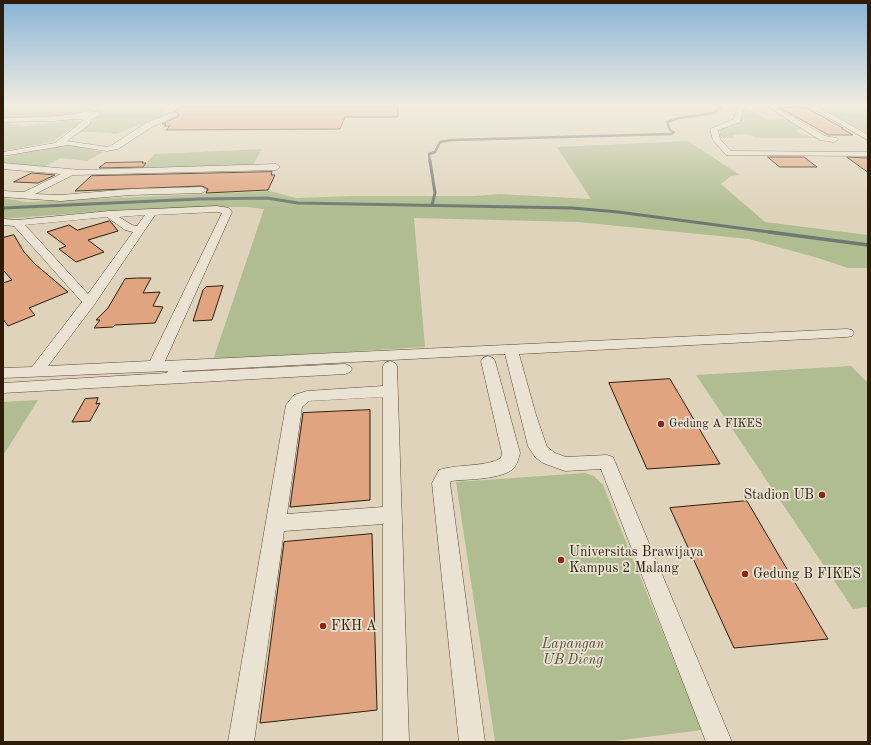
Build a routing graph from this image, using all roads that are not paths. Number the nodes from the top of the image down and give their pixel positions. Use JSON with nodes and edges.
{"nodes":[{"id":1,"x":62,"y":141,"type":"edge"},
{"id":2,"x":125,"y":141,"type":"edge"},
{"id":3,"x":717,"y":141,"type":"edge"},
{"id":4,"x":59,"y":143,"type":"junction"},
{"id":5,"x":3,"y":154,"type":"edge"},
{"id":6,"x":868,"y":154,"type":"edge"},
{"id":7,"x":3,"y":166,"type":"edge"},
{"id":8,"x":276,"y":167,"type":"dead end"},
{"id":9,"x":70,"y":172,"type":"junction"},
{"id":10,"x":202,"y":190,"type":"dead end"},
{"id":11,"x":3,"y":194,"type":"edge"},
{"id":12,"x":26,"y":195,"type":"junction"},
{"id":13,"x":152,"y":211,"type":"junction"},
{"id":14,"x":109,"y":214,"type":"junction"},
{"id":15,"x":3,"y":222,"type":"edge"},
{"id":16,"x":17,"y":223,"type":"junction"},
{"id":17,"x":140,"y":230,"type":"junction"},
{"id":18,"x":89,"y":302,"type":"junction"},
{"id":19,"x":846,"y":333,"type":"dead end"},
{"id":20,"x":513,"y":355,"type":"junction"},
{"id":21,"x":488,"y":361,"type":"junction"},
{"id":22,"x":155,"y":366,"type":"junction"},
{"id":23,"x":390,"y":366,"type":"junction"},
{"id":24,"x":37,"y":371,"type":"junction"},
{"id":25,"x":175,"y":372,"type":"junction"},
{"id":26,"x":3,"y":373,"type":"edge"},
{"id":27,"x":3,"y":388,"type":"edge"},
{"id":28,"x":390,"y":391,"type":"junction"},
{"id":29,"x":392,"y":515,"type":"junction"},
{"id":30,"x":276,"y":523,"type":"junction"},
{"id":31,"x":241,"y":742,"type":"edge"},
{"id":32,"x":396,"y":742,"type":"edge"},
{"id":33,"x":472,"y":742,"type":"edge"},
{"id":34,"x":719,"y":742,"type":"edge"}],
"edges":[{"from":1,"to":4,"type":"street"},
{"from":2,"to":4,"type":"street"},
{"from":3,"to":6,"type":"street"},
{"from":4,"to":5,"type":"street"},
{"from":7,"to":9,"type":"street"},
{"from":8,"to":9,"type":"street"},
{"from":9,"to":12,"type":"street"},
{"from":10,"to":12,"type":"street"},
{"from":11,"to":12,"type":"street"},
{"from":13,"to":14,"type":"street"},
{"from":13,"to":17,"type":"street"},
{"from":13,"to":22,"type":"street"},
{"from":14,"to":16,"type":"street"},
{"from":14,"to":17,"type":"street"},
{"from":15,"to":16,"type":"street"},
{"from":16,"to":18,"type":"street"},
{"from":17,"to":18,"type":"street"},
{"from":18,"to":24,"type":"street"},
{"from":19,"to":20,"type":"street"},
{"from":20,"to":21,"type":"street"},
{"from":20,"to":25,"type":"street"},
{"from":20,"to":34,"type":"street"},
{"from":21,"to":23,"type":"street"},
{"from":21,"to":33,"type":"street"},
{"from":22,"to":24,"type":"street"},
{"from":22,"to":25,"type":"street"},
{"from":23,"to":25,"type":"street"},
{"from":23,"to":28,"type":"street"},
{"from":24,"to":26,"type":"street"},
{"from":25,"to":27,"type":"street"},
{"from":28,"to":29,"type":"street"},
{"from":28,"to":30,"type":"street"},
{"from":29,"to":30,"type":"street"},
{"from":29,"to":32,"type":"street"},
{"from":30,"to":31,"type":"street"}]}
